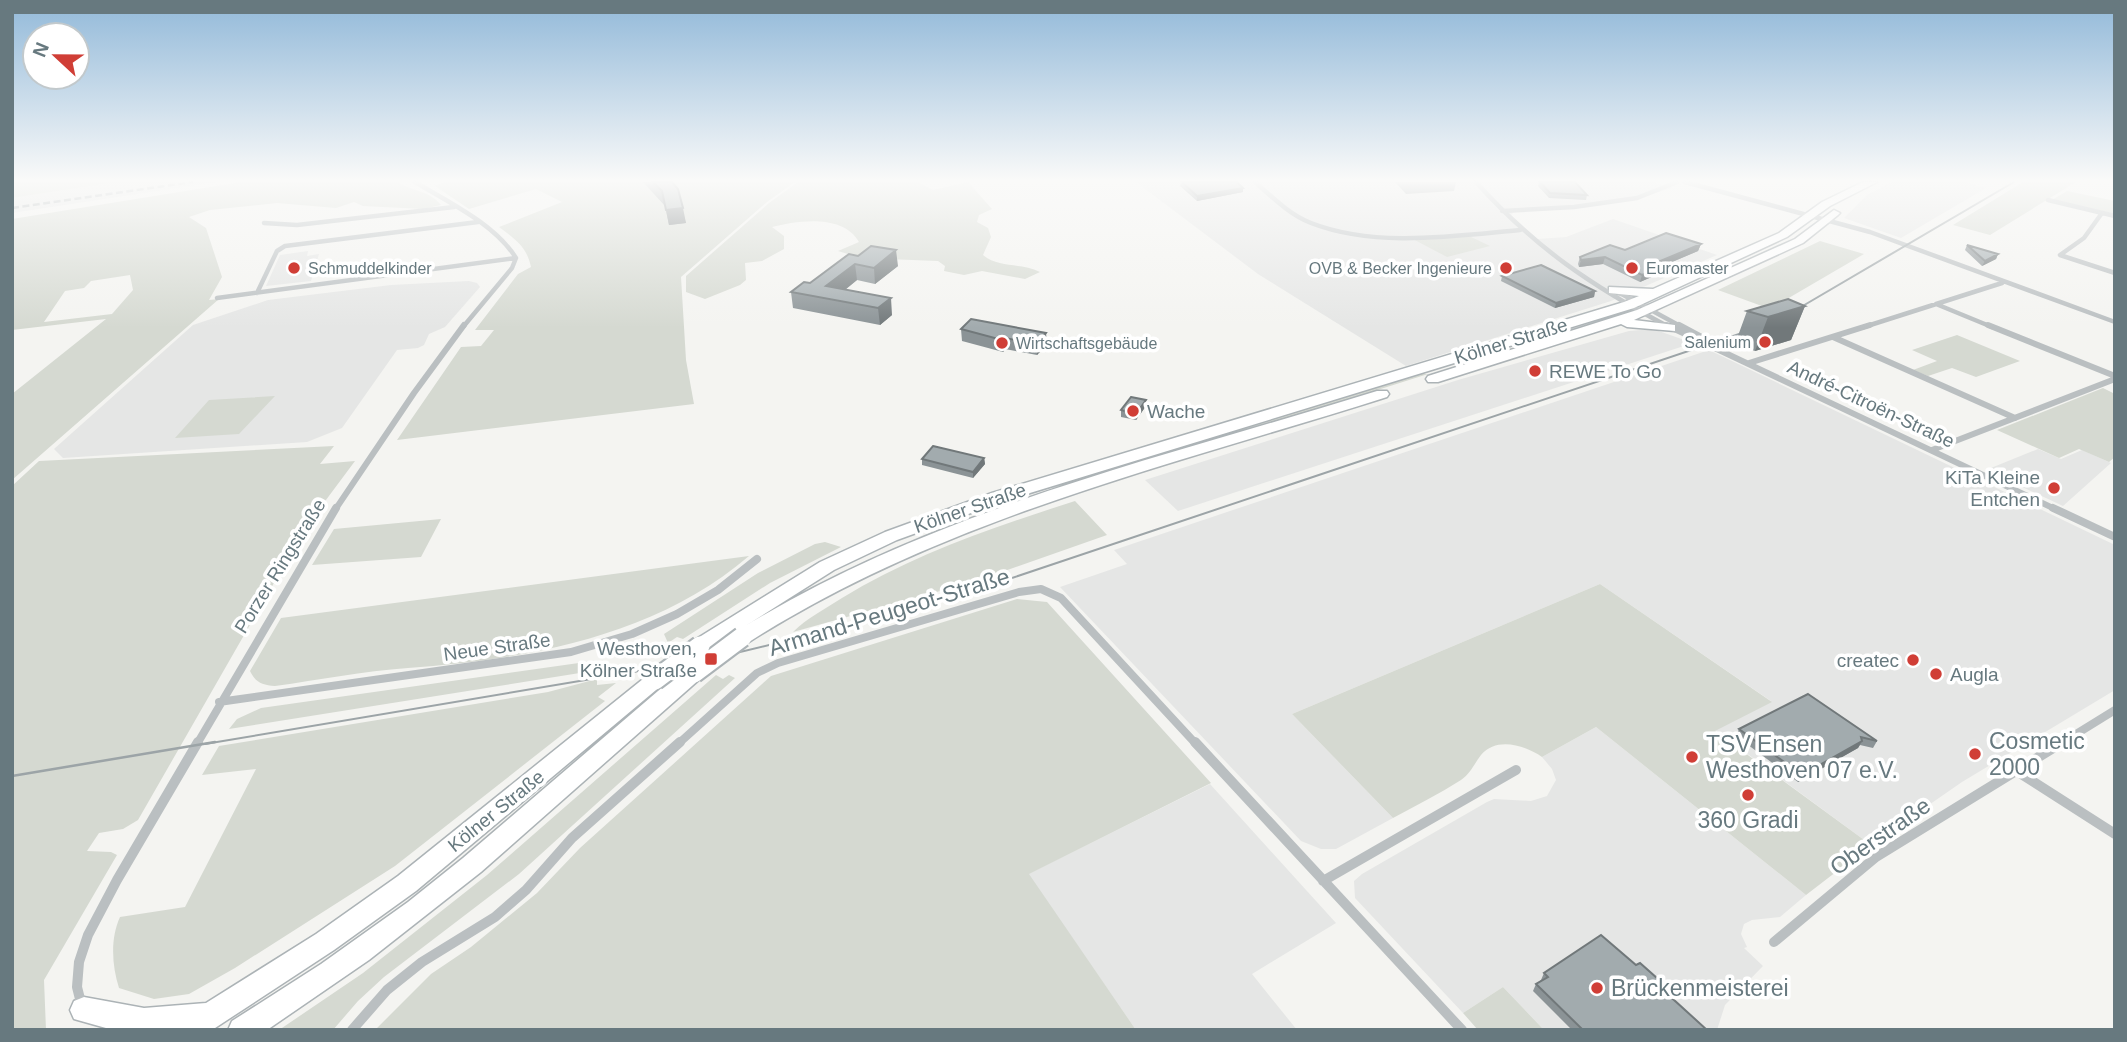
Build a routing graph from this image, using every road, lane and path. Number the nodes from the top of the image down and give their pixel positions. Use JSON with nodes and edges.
{"nodes":[{"id":1,"x":409,"y":231,"type":"edge"},
{"id":2,"x":489,"y":231,"type":"edge"},
{"id":3,"x":1340,"y":231,"type":"edge"},
{"id":4,"x":1505,"y":231,"type":"edge"},
{"id":5,"x":1521,"y":231,"type":"edge"},
{"id":6,"x":1790,"y":231,"type":"edge"},
{"id":7,"x":1812,"y":231,"type":"edge"},
{"id":8,"x":1866,"y":231,"type":"edge"},
{"id":9,"x":2089,"y":231,"type":"edge"},
{"id":10,"x":516,"y":258,"type":"junction"},
{"id":11,"x":2115,"y":273,"type":"edge"},
{"id":12,"x":1590,"y":281,"type":"junction"},
{"id":13,"x":2002,"y":283,"type":"junction"},
{"id":14,"x":1614,"y":290,"type":"junction"},
{"id":15,"x":257,"y":293,"type":"junction"},
{"id":16,"x":1660,"y":293,"type":"junction"},
{"id":17,"x":217,"y":298,"type":"dead end"},
{"id":18,"x":1935,"y":304,"type":"junction"},
{"id":19,"x":1641,"y":307,"type":"junction"},
{"id":20,"x":1613,"y":323,"type":"junction"},
{"id":21,"x":2115,"y":323,"type":"edge"},
{"id":22,"x":1670,"y":328,"type":"junction"},
{"id":23,"x":1833,"y":337,"type":"junction"},
{"id":24,"x":1728,"y":353,"type":"junction"},
{"id":25,"x":1749,"y":363,"type":"junction"},
{"id":26,"x":1446,"y":369,"type":"junction"},
{"id":27,"x":2115,"y":377,"type":"edge"},
{"id":28,"x":2015,"y":418,"type":"junction"},
{"id":29,"x":1932,"y":450,"type":"junction"},
{"id":30,"x":2115,"y":537,"type":"edge"},
{"id":31,"x":757,"y":559,"type":"dead end"},
{"id":32,"x":219,"y":702,"type":"junction"},
{"id":33,"x":2115,"y":710,"type":"edge"},
{"id":34,"x":1516,"y":770,"type":"dead end"},
{"id":35,"x":2015,"y":770,"type":"junction"},
{"id":36,"x":2115,"y":834,"type":"edge"},
{"id":37,"x":1323,"y":881,"type":"junction"},
{"id":38,"x":1774,"y":942,"type":"dead end"},
{"id":39,"x":86,"y":1015,"type":"joint"},
{"id":40,"x":211,"y":1015,"type":"junction"},
{"id":41,"x":187,"y":1030,"type":"edge"},
{"id":42,"x":242,"y":1030,"type":"edge"},
{"id":43,"x":352,"y":1030,"type":"edge"},
{"id":44,"x":1462,"y":1030,"type":"edge"}],
"edges":[{"from":1,"to":15,"type":"street"},
{"from":2,"to":10,"type":"street"},
{"from":3,"to":4,"type":"street"},
{"from":5,"to":12,"type":"street"},
{"from":6,"to":16,"type":"main road","name":"Kölner Straße"},
{"from":7,"to":19,"type":"main road","name":"Kölner Straße"},
{"from":8,"to":13,"type":"street"},
{"from":9,"to":11,"type":"street"},
{"from":10,"to":15,"type":"street"},
{"from":10,"to":32,"type":"street","name":"Porzer Ringstraße"},
{"from":12,"to":14,"type":"street"},
{"from":12,"to":19,"type":"street"},
{"from":13,"to":18,"type":"street"},
{"from":13,"to":21,"type":"street"},
{"from":14,"to":16,"type":"main road"},
{"from":14,"to":19,"type":"street"},
{"from":15,"to":17,"type":"street"},
{"from":16,"to":19,"type":"main road","name":"Kölner Straße"},
{"from":18,"to":23,"type":"street"},
{"from":18,"to":27,"type":"street"},
{"from":19,"to":20,"type":"main road","name":"Kölner Straße"},
{"from":19,"to":22,"type":"street","name":"André-Citroën-Straße"},
{"from":19,"to":24,"type":"street","name":"André-Citroën-Straße"},
{"from":19,"to":26,"type":"main road","name":"Kölner Straße"},
{"from":20,"to":22,"type":"main road"},
{"from":20,"to":26,"type":"main road","name":"Kölner Straße"},
{"from":22,"to":24,"type":"street","name":"André-Citroën-Straße"},
{"from":23,"to":25,"type":"street"},
{"from":23,"to":28,"type":"street"},
{"from":24,"to":25,"type":"street","name":"André-Citroën-Straße"},
{"from":25,"to":29,"type":"street","name":"André-Citroën-Straße"},
{"from":26,"to":40,"type":"main road","name":"Kölner Straße","bridge":true},
{"from":26,"to":42,"type":"main road","name":"Kölner Straße","bridge":true},
{"from":27,"to":28,"type":"street"},
{"from":28,"to":29,"type":"street"},
{"from":29,"to":30,"type":"street","name":"André-Citroën-Straße"},
{"from":31,"to":32,"type":"street","name":"Neue Straße"},
{"from":32,"to":39,"type":"street","name":"Porzer Ringstraße"},
{"from":33,"to":35,"type":"street","name":"Oberstraße"},
{"from":34,"to":37,"type":"street"},
{"from":35,"to":36,"type":"street"},
{"from":35,"to":38,"type":"street","name":"Oberstraße"},
{"from":37,"to":43,"type":"street","name":"Armand-Peugeot-Straße"},
{"from":37,"to":44,"type":"street","name":"Armand-Peugeot-Straße"},
{"from":39,"to":40,"type":"main road"},
{"from":40,"to":41,"type":"main road","name":"Kölner Straße"}]}
